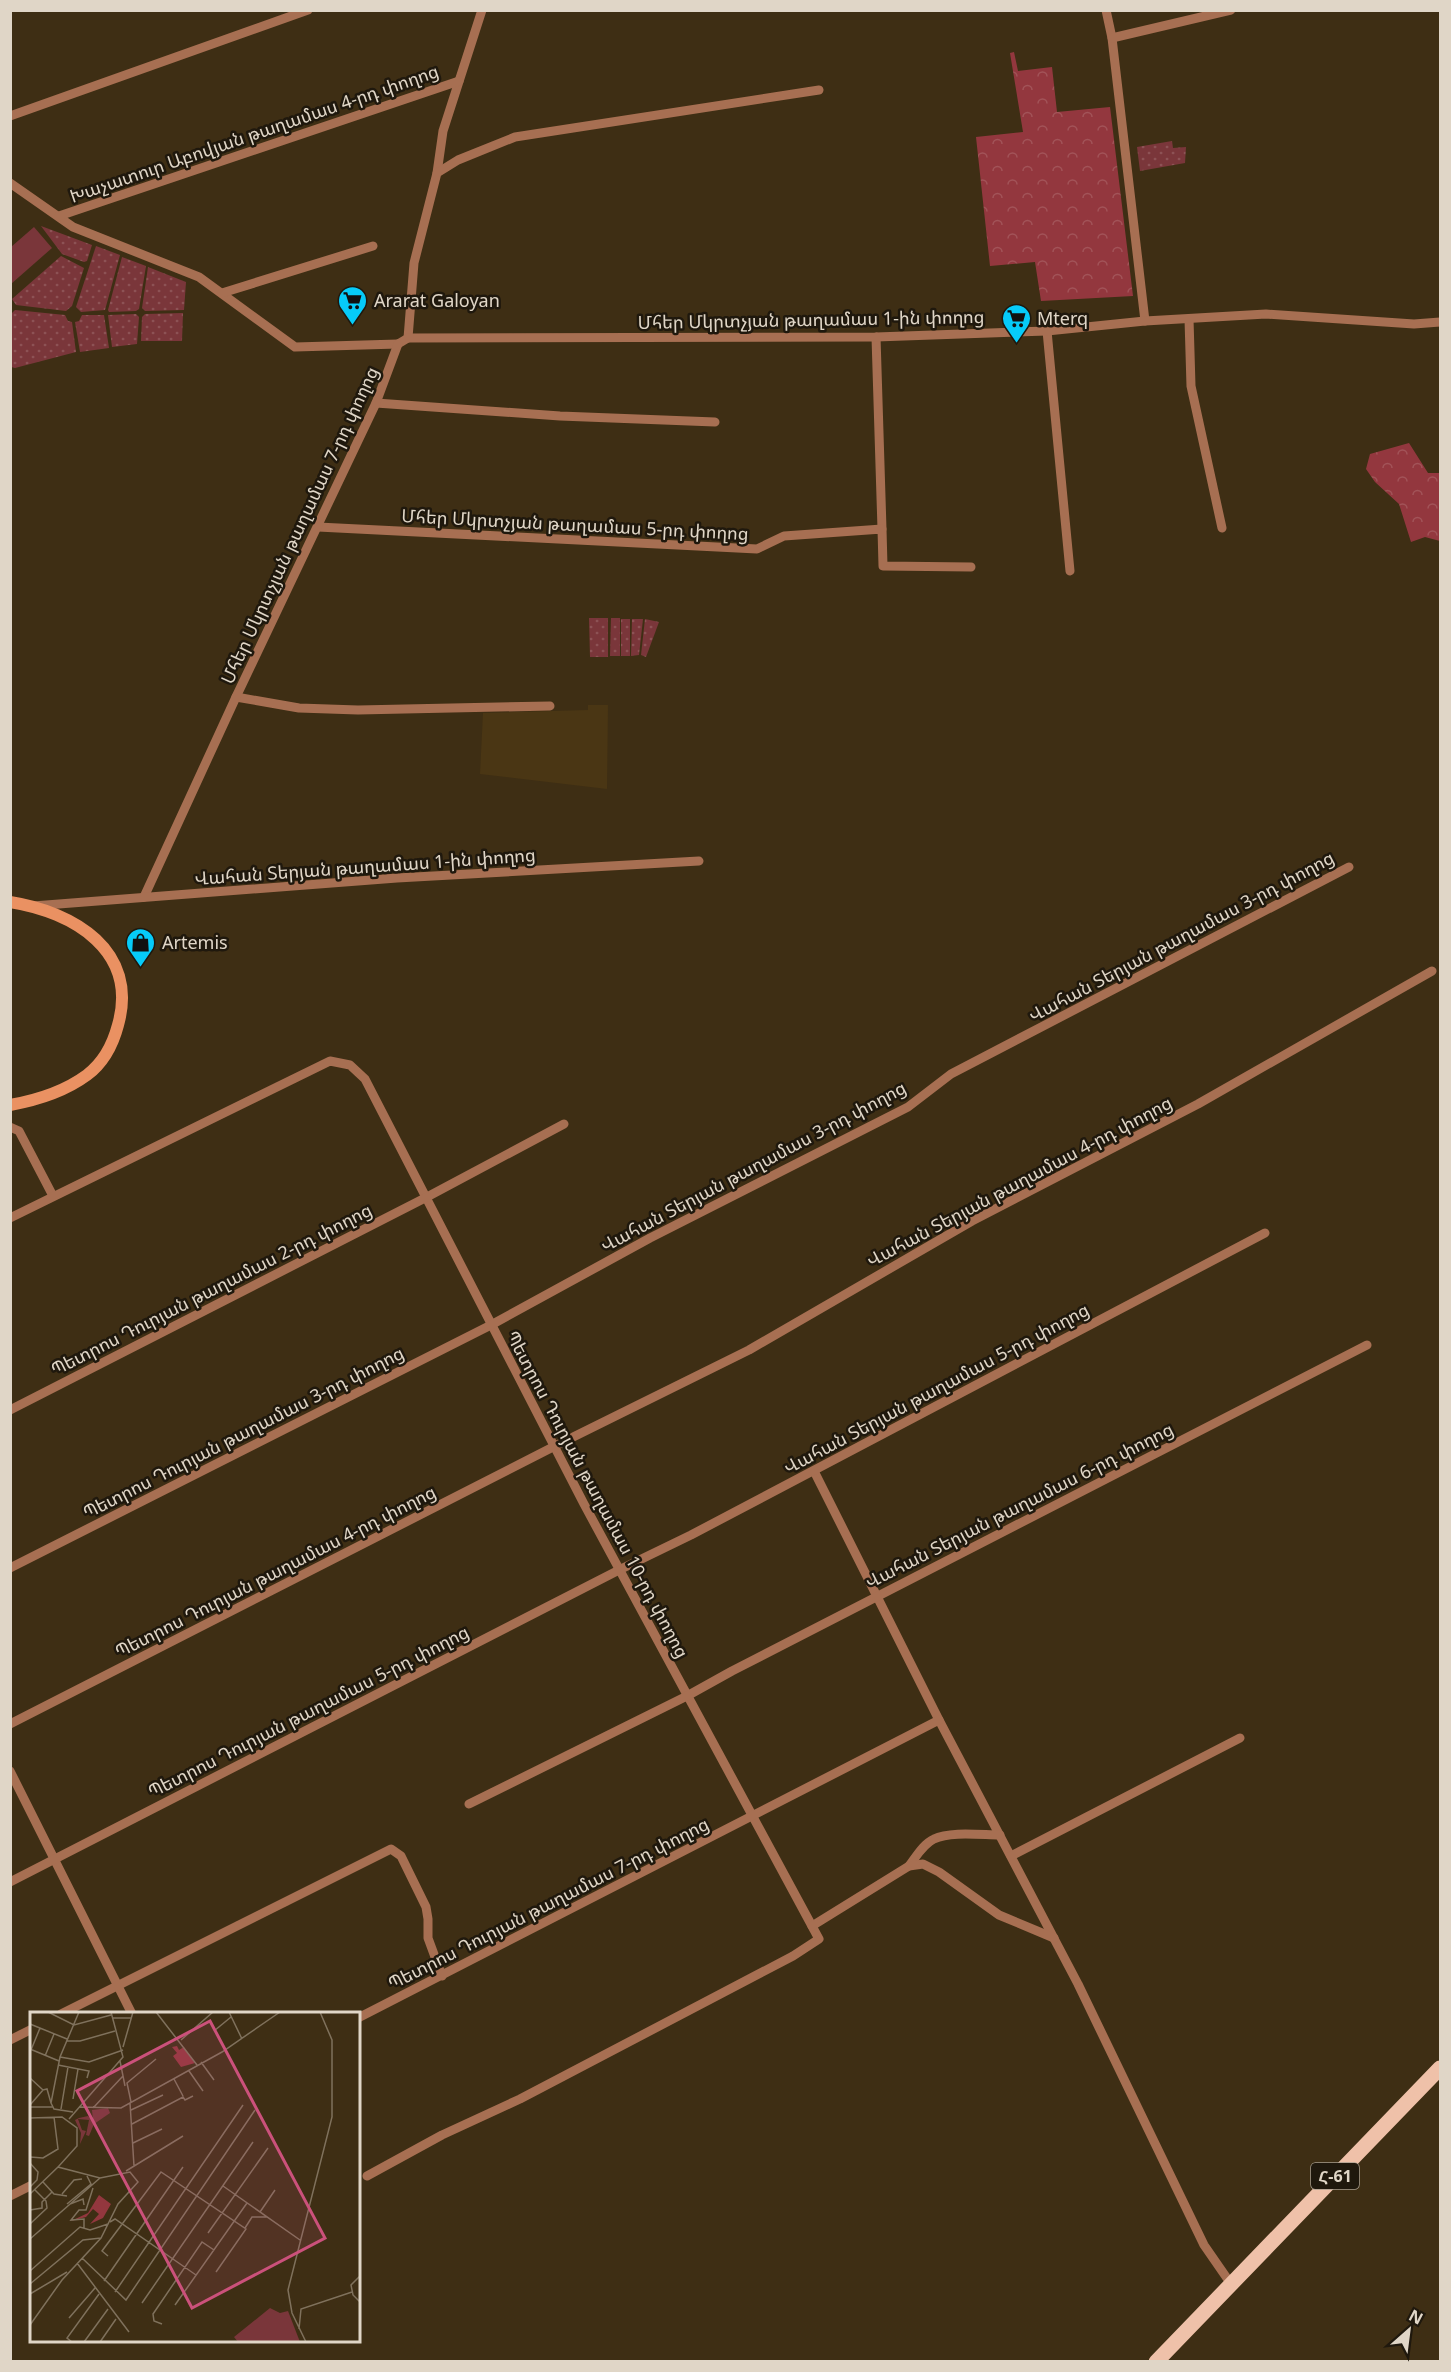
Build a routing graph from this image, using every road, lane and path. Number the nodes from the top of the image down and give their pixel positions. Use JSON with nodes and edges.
{"nodes":[{"id":1,"x":308,"y":10,"type":"edge"},
{"id":2,"x":482,"y":10,"type":"edge"},
{"id":3,"x":1106,"y":10,"type":"edge"},
{"id":4,"x":1231,"y":10,"type":"edge"},
{"id":5,"x":1112,"y":38,"type":"junction"},
{"id":6,"x":459,"y":81,"type":"junction"},
{"id":7,"x":819,"y":90,"type":"dead end"},
{"id":8,"x":10,"y":116,"type":"edge"},
{"id":9,"x":437,"y":173,"type":"junction"},
{"id":10,"x":10,"y":183,"type":"edge"},
{"id":11,"x":59,"y":216,"type":"junction"},
{"id":12,"x":373,"y":246,"type":"dead end"},
{"id":13,"x":222,"y":293,"type":"junction"},
{"id":14,"x":1189,"y":319,"type":"junction"},
{"id":15,"x":1145,"y":321,"type":"junction"},
{"id":16,"x":1440,"y":322,"type":"edge"},
{"id":17,"x":1047,"y":331,"type":"junction"},
{"id":18,"x":876,"y":337,"type":"junction"},
{"id":19,"x":408,"y":338,"type":"junction"},
{"id":20,"x":398,"y":344,"type":"junction"},
{"id":21,"x":376,"y":403,"type":"junction"},
{"id":22,"x":715,"y":422,"type":"dead end"},
{"id":23,"x":318,"y":528,"type":"junction"},
{"id":24,"x":1222,"y":528,"type":"dead end"},
{"id":25,"x":882,"y":529,"type":"junction"},
{"id":26,"x":971,"y":567,"type":"dead end"},
{"id":27,"x":1070,"y":571,"type":"dead end"},
{"id":28,"x":236,"y":697,"type":"junction"},
{"id":29,"x":550,"y":706,"type":"dead end"},
{"id":30,"x":699,"y":861,"type":"dead end"},
{"id":31,"x":1349,"y":867,"type":"dead end"},
{"id":32,"x":144,"y":897,"type":"junction"},
{"id":33,"x":10,"y":902,"type":"edge"},
{"id":34,"x":33,"y":906,"type":"junction"},
{"id":35,"x":1432,"y":971,"type":"dead end"},
{"id":36,"x":10,"y":1105,"type":"edge"},
{"id":37,"x":564,"y":1124,"type":"dead end"},
{"id":38,"x":10,"y":1127,"type":"edge"},
{"id":39,"x":53,"y":1196,"type":"junction"},
{"id":40,"x":427,"y":1197,"type":"junction"},
{"id":41,"x":10,"y":1218,"type":"edge"},
{"id":42,"x":1265,"y":1233,"type":"dead end"},
{"id":43,"x":491,"y":1326,"type":"junction"},
{"id":44,"x":1367,"y":1345,"type":"dead end"},
{"id":45,"x":10,"y":1410,"type":"edge"},
{"id":46,"x":555,"y":1446,"type":"junction"},
{"id":47,"x":814,"y":1471,"type":"junction"},
{"id":48,"x":10,"y":1568,"type":"edge"},
{"id":49,"x":621,"y":1569,"type":"junction"},
{"id":50,"x":878,"y":1596,"type":"junction"},
{"id":51,"x":687,"y":1696,"type":"junction"},
{"id":52,"x":939,"y":1720,"type":"junction"},
{"id":53,"x":10,"y":1725,"type":"edge"},
{"id":54,"x":1240,"y":1738,"type":"dead end"},
{"id":55,"x":10,"y":1770,"type":"edge"},
{"id":56,"x":469,"y":1804,"type":"dead end"},
{"id":57,"x":753,"y":1817,"type":"junction"},
{"id":58,"x":1000,"y":1835,"type":"junction"},
{"id":59,"x":1011,"y":1856,"type":"junction"},
{"id":60,"x":54,"y":1859,"type":"junction"},
{"id":61,"x":909,"y":1866,"type":"junction"},
{"id":62,"x":10,"y":1882,"type":"edge"},
{"id":63,"x":812,"y":1926,"type":"junction"},
{"id":64,"x":1054,"y":1938,"type":"junction"},
{"id":65,"x":442,"y":1976,"type":"junction"},
{"id":66,"x":117,"y":1985,"type":"junction"},
{"id":67,"x":63,"y":2012,"type":"edge"},
{"id":68,"x":131,"y":2012,"type":"edge"},
{"id":69,"x":360,"y":2017,"type":"edge"},
{"id":70,"x":30,"y":2030,"type":"edge"},
{"id":71,"x":10,"y":2040,"type":"edge"},
{"id":72,"x":1440,"y":2068,"type":"edge"},
{"id":73,"x":367,"y":2176,"type":"dead end"},
{"id":74,"x":30,"y":2186,"type":"edge"},
{"id":75,"x":10,"y":2196,"type":"edge"},
{"id":76,"x":1231,"y":2284,"type":"junction"},
{"id":77,"x":1156,"y":2361,"type":"edge"}],
"edges":[{"from":1,"to":8,"type":"street"},
{"from":2,"to":6,"type":"street"},
{"from":3,"to":5,"type":"street"},
{"from":4,"to":5,"type":"street"},
{"from":5,"to":15,"type":"street"},
{"from":6,"to":9,"type":"street"},
{"from":6,"to":11,"type":"street","name":"Խաչատուր Աբովյան թաղամաս 4-րդ փողոց"},
{"from":7,"to":9,"type":"street"},
{"from":9,"to":19,"type":"street"},
{"from":10,"to":11,"type":"street"},
{"from":11,"to":13,"type":"street"},
{"from":12,"to":13,"type":"street"},
{"from":13,"to":20,"type":"street"},
{"from":14,"to":15,"type":"street","name":"Մհեր Մկրտչյան թաղամաս 1-ին փողոց"},
{"from":14,"to":16,"type":"street","name":"Մհեր Մկրտչյան թաղամաս 1-ին փողոց"},
{"from":14,"to":24,"type":"street"},
{"from":15,"to":17,"type":"street","name":"Մհեր Մկրտչյան թաղամաս 1-ին փողոց"},
{"from":17,"to":18,"type":"street","name":"Մհեր Մկրտչյան թաղամաս 1-ին փողոց"},
{"from":17,"to":27,"type":"street"},
{"from":18,"to":19,"type":"street","name":"Մհեր Մկրտչյան թաղամաս 1-ին փողոց"},
{"from":18,"to":25,"type":"street"},
{"from":19,"to":20,"type":"street"},
{"from":20,"to":21,"type":"street","name":"Մհեր Մկրտչյան թաղամաս 7-րդ փողոց"},
{"from":21,"to":22,"type":"street"},
{"from":21,"to":23,"type":"street","name":"Մհեր Մկրտչյան թաղամաս 7-րդ փողոց"},
{"from":23,"to":25,"type":"street","name":"Մհեր Մկրտչյան թաղամաս 5-րդ փողոց"},
{"from":23,"to":28,"type":"street","name":"Մհեր Մկրտչյան թաղամաս 7-րդ փողոց"},
{"from":25,"to":26,"type":"street"},
{"from":28,"to":29,"type":"street","name":"Մհեր Մկրտչյան թաղամաս 7-րդ փողոց"},
{"from":28,"to":32,"type":"street"},
{"from":30,"to":32,"type":"street","name":"Վահան Տերյան թաղամաս 1-ին փողոց"},
{"from":31,"to":43,"type":"street","name":"Վահան Տերյան թաղամաս 3-րդ փողոց"},
{"from":32,"to":34,"type":"street","name":"Վահան Տերյան թաղամաս 1-ին փողոց"},
{"from":33,"to":34,"type":"main road"},
{"from":34,"to":36,"type":"main road"},
{"from":35,"to":46,"type":"street","name":"Վահան Տերյան թաղամաս 4-րդ փողոց"},
{"from":37,"to":40,"type":"street","name":"Պետրոս Դուրյան թաղամաս 2-րդ փողոց"},
{"from":38,"to":39,"type":"street"},
{"from":39,"to":40,"type":"street","name":"Պետրոս Դուրյան թաղամաս 10-րդ փողոց"},
{"from":39,"to":41,"type":"street"},
{"from":40,"to":43,"type":"street","name":"Պետրոս Դուրյան թաղամաս 10-րդ փողոց"},
{"from":40,"to":45,"type":"street","name":"Պետրոս Դուրյան թաղամաս 2-րդ փողոց"},
{"from":42,"to":47,"type":"street","name":"Վահան Տերյան թաղամաս 5-րդ փողոց"},
{"from":43,"to":46,"type":"street","name":"Պետրոս Դուրյան թաղամաս 10-րդ փողոց"},
{"from":43,"to":48,"type":"street","name":"Պետրոս Դուրյան թաղամաս 3-րդ փողոց"},
{"from":44,"to":50,"type":"street","name":"Վահան Տերյան թաղամաս 6-րդ փողոց"},
{"from":46,"to":49,"type":"street","name":"Պետրոս Դուրյան թաղամաս 10-րդ փողոց"},
{"from":46,"to":53,"type":"street","name":"Պետրոս Դուրյան թաղամաս 4-րդ փողոց"},
{"from":47,"to":49,"type":"street","name":"Վահան Տերյան թաղամաս 5-րդ փողոց"},
{"from":47,"to":50,"type":"street"},
{"from":49,"to":51,"type":"street","name":"Պետրոս Դուրյան թաղամաս 10-րդ փողոց"},
{"from":49,"to":60,"type":"street","name":"Պետրոս Դուրյան թաղամաս 5-րդ փողոց"},
{"from":50,"to":51,"type":"street","name":"Վահան Տերյան թաղամաս 6-րդ փողոց"},
{"from":50,"to":52,"type":"street"},
{"from":51,"to":56,"type":"street","name":"Վահան Տերյան թաղամաս 6-րդ փողոց"},
{"from":51,"to":57,"type":"street","name":"Պետրոս Դուրյան թաղամաս 10-րդ փողոց"},
{"from":52,"to":57,"type":"street","name":"Պետրոս Դուրյան թաղամաս 7-րդ փողոց"},
{"from":52,"to":58,"type":"street"},
{"from":54,"to":59,"type":"street"},
{"from":55,"to":60,"type":"street"},
{"from":57,"to":63,"type":"street","name":"Պետրոս Դուրյան թաղամաս 10-րդ փողոց"},
{"from":57,"to":65,"type":"street","name":"Պետրոս Դուրյան թաղամաս 7-րդ փողոց"},
{"from":58,"to":59,"type":"street"},
{"from":58,"to":61,"type":"street"},
{"from":59,"to":64,"type":"street"},
{"from":60,"to":62,"type":"street","name":"Պետրոս Դուրյան թաղամաս 5-րդ փողոց"},
{"from":60,"to":66,"type":"street"},
{"from":61,"to":63,"type":"street"},
{"from":61,"to":64,"type":"street"},
{"from":63,"to":73,"type":"street","name":"Պետրոս Դուրյան թաղամաս 10-րդ փողոց"},
{"from":64,"to":76,"type":"street"},
{"from":65,"to":66,"type":"street"},
{"from":65,"to":69,"type":"street","name":"Պետրոս Դուրյան թաղամաս 7-րդ փողոց"},
{"from":66,"to":67,"type":"street"},
{"from":66,"to":68,"type":"street"},
{"from":70,"to":71,"type":"street"},
{"from":72,"to":76,"type":"main road","number":"Հ-61"},
{"from":74,"to":75,"type":"street"},
{"from":76,"to":77,"type":"main road","number":"Հ-61"}]}
